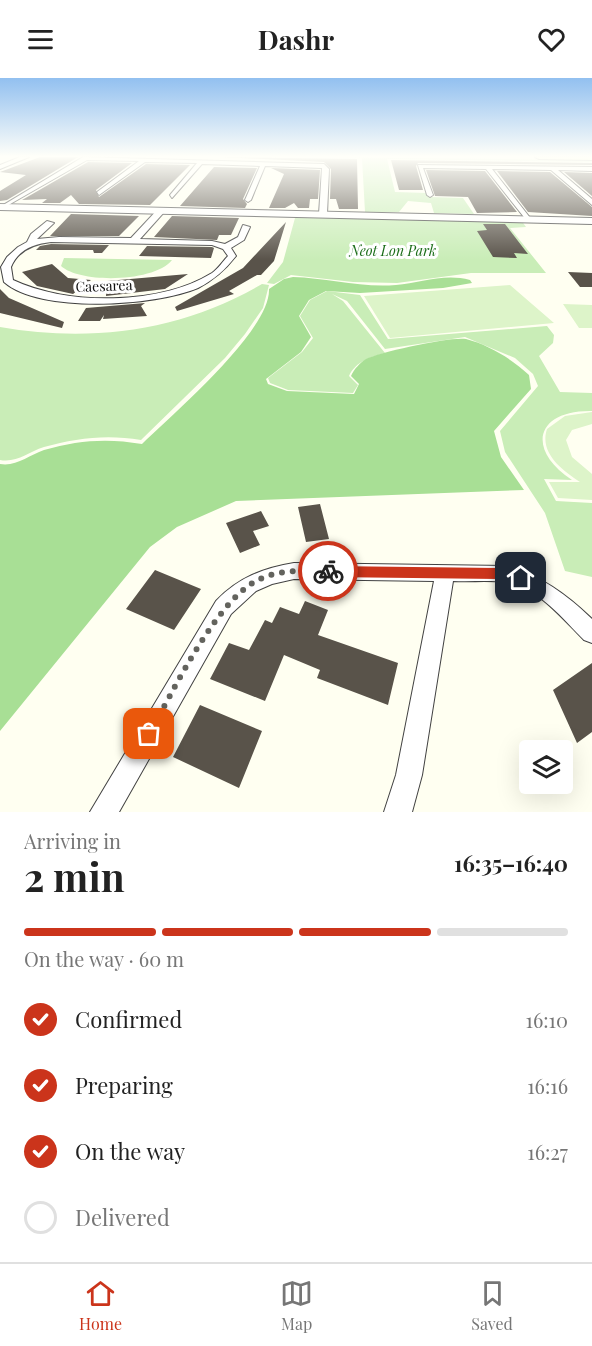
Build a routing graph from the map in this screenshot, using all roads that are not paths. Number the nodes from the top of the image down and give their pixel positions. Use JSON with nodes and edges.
{"nodes":[{"id":1,"x":29,"y":191,"type":"edge"},
{"id":2,"x":176,"y":191,"type":"edge"},
{"id":3,"x":252,"y":191,"type":"edge"},
{"id":4,"x":324,"y":191,"type":"edge"},
{"id":5,"x":429,"y":191,"type":"edge"},
{"id":6,"x":506,"y":191,"type":"edge"},
{"id":7,"x":579,"y":191,"type":"edge"},
{"id":8,"x":430,"y":195,"type":"dead end"},
{"id":9,"x":172,"y":196,"type":"dead end"},
{"id":10,"x":248,"y":200,"type":"dead end"},
{"id":11,"x":592,"y":203,"type":"edge"},
{"id":12,"x":2,"y":207,"type":"edge"},
{"id":13,"x":162,"y":210,"type":"junction"},
{"id":14,"x":323,"y":214,"type":"junction"},
{"id":15,"x":527,"y":219,"type":"junction"},
{"id":16,"x":592,"y":221,"type":"edge"},
{"id":17,"x":51,"y":223,"type":"dead end"},
{"id":18,"x":246,"y":227,"type":"dead end"},
{"id":19,"x":133,"y":241,"type":"junction"},
{"id":20,"x":31,"y":243,"type":"junction"},
{"id":21,"x":226,"y":247,"type":"junction"},
{"id":22,"x":445,"y":573,"type":"junction"},
{"id":23,"x":592,"y":633,"type":"edge"},
{"id":24,"x":104,"y":812,"type":"edge"},
{"id":25,"x":398,"y":812,"type":"edge"}],
"edges":[{"from":1,"to":12,"type":"street"},
{"from":2,"to":9,"type":"street"},
{"from":3,"to":10,"type":"street"},
{"from":4,"to":14,"type":"street"},
{"from":5,"to":8,"type":"street"},
{"from":6,"to":15,"type":"street"},
{"from":7,"to":11,"type":"street"},
{"from":12,"to":13,"type":"street"},
{"from":13,"to":14,"type":"street"},
{"from":13,"to":19,"type":"street"},
{"from":14,"to":15,"type":"street"},
{"from":15,"to":16,"type":"street"},
{"from":17,"to":20,"type":"street","name":"Caesarea"},
{"from":18,"to":21,"type":"street","name":"Caesarea"},
{"from":19,"to":20,"type":"street"},
{"from":19,"to":21,"type":"street"},
{"from":20,"to":21,"type":"street","name":"Caesarea"},
{"from":22,"to":23,"type":"street"},
{"from":22,"to":24,"type":"street"},
{"from":22,"to":25,"type":"street"}]}
